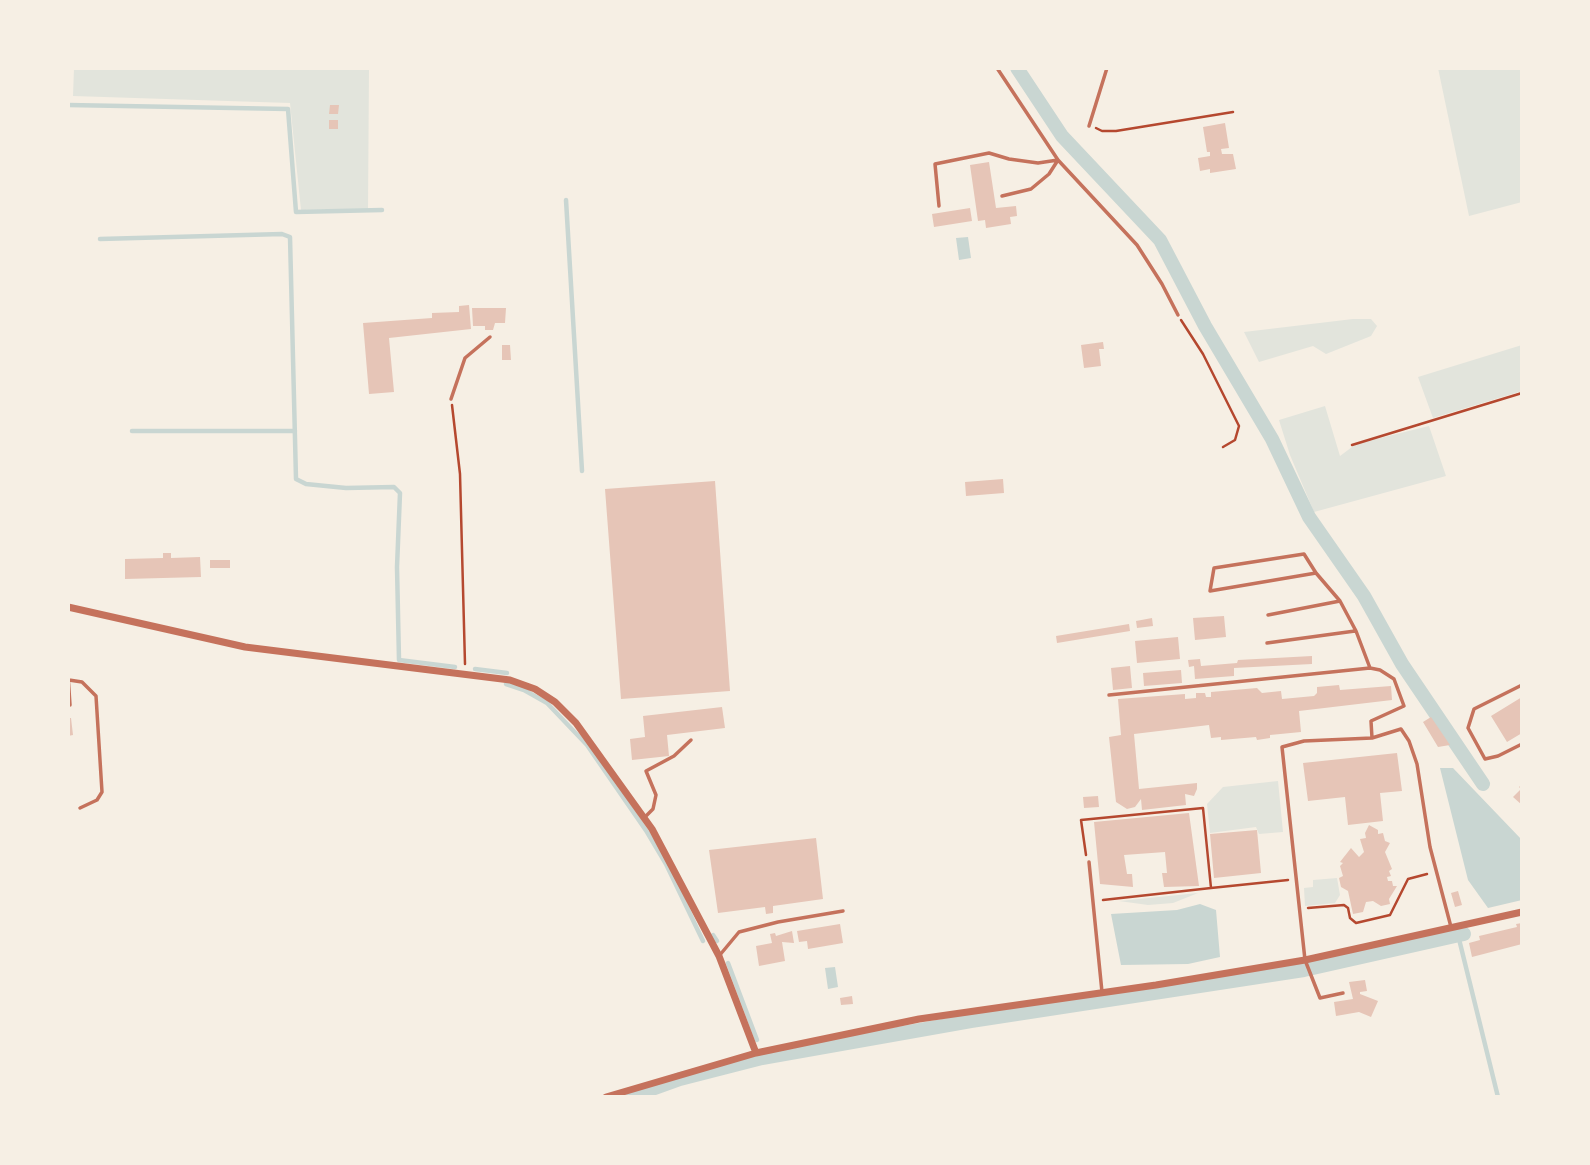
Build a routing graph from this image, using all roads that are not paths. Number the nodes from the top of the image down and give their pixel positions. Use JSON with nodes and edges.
{"nodes":[{"id":1,"x":997,"y":68,"type":"edge"},
{"id":2,"x":1107,"y":68,"type":"edge"},
{"id":3,"x":1089,"y":126,"type":"road end"},
{"id":4,"x":1058,"y":160,"type":"junction"},
{"id":5,"x":1002,"y":196,"type":"dead end"},
{"id":6,"x":939,"y":206,"type":"dead end"},
{"id":7,"x":1178,"y":315,"type":"road end"},
{"id":8,"x":490,"y":337,"type":"dead end"},
{"id":9,"x":450,"y":399,"type":"road end"},
{"id":10,"x":1316,"y":573,"type":"junction"},
{"id":11,"x":1340,"y":601,"type":"junction"},
{"id":12,"x":68,"y":607,"type":"edge"},
{"id":13,"x":1268,"y":615,"type":"dead end"},
{"id":14,"x":1356,"y":631,"type":"junction"},
{"id":15,"x":1267,"y":643,"type":"dead end"},
{"id":16,"x":1370,"y":668,"type":"junction"},
{"id":17,"x":69,"y":678,"type":"edge"},
{"id":18,"x":1522,"y":685,"type":"edge"},
{"id":19,"x":1109,"y":695,"type":"dead end"},
{"id":20,"x":70,"y":705,"type":"edge"},
{"id":21,"x":1372,"y":738,"type":"junction"},
{"id":22,"x":691,"y":740,"type":"dead end"},
{"id":23,"x":1522,"y":744,"type":"edge"},
{"id":24,"x":80,"y":808,"type":"dead end"},
{"id":25,"x":645,"y":817,"type":"junction"},
{"id":26,"x":1088,"y":862,"type":"road end"},
{"id":27,"x":843,"y":911,"type":"dead end"},
{"id":28,"x":1522,"y":912,"type":"edge"},
{"id":29,"x":1452,"y":929,"type":"junction"},
{"id":30,"x":719,"y":956,"type":"junction"},
{"id":31,"x":1305,"y":960,"type":"junction"},
{"id":32,"x":1102,"y":992,"type":"junction"},
{"id":33,"x":1343,"y":993,"type":"dead end"},
{"id":34,"x":756,"y":1053,"type":"junction"},
{"id":35,"x":606,"y":1097,"type":"edge"}],
"edges":[{"from":1,"to":4,"type":"lane"},
{"from":2,"to":3,"type":"lane"},
{"from":4,"to":5,"type":"lane"},
{"from":4,"to":6,"type":"lane"},
{"from":4,"to":7,"type":"lane"},
{"from":8,"to":9,"type":"lane"},
{"from":10,"to":10,"type":"lane"},
{"from":10,"to":11,"type":"lane"},
{"from":11,"to":13,"type":"lane"},
{"from":11,"to":14,"type":"lane"},
{"from":12,"to":25,"type":"street"},
{"from":14,"to":15,"type":"lane"},
{"from":14,"to":16,"type":"lane"},
{"from":16,"to":19,"type":"lane"},
{"from":16,"to":21,"type":"lane"},
{"from":17,"to":20,"type":"lane"},
{"from":17,"to":24,"type":"lane"},
{"from":18,"to":23,"type":"lane"},
{"from":21,"to":29,"type":"lane"},
{"from":21,"to":31,"type":"lane"},
{"from":22,"to":25,"type":"lane"},
{"from":25,"to":30,"type":"street"},
{"from":26,"to":32,"type":"lane"},
{"from":27,"to":30,"type":"lane"},
{"from":28,"to":29,"type":"street"},
{"from":29,"to":31,"type":"street"},
{"from":30,"to":34,"type":"street"},
{"from":31,"to":32,"type":"street"},
{"from":31,"to":33,"type":"lane"},
{"from":32,"to":34,"type":"street"},
{"from":34,"to":35,"type":"street"}]}
